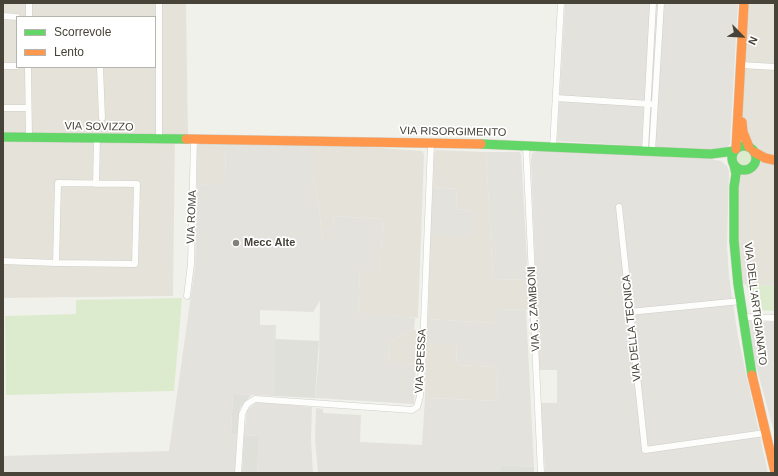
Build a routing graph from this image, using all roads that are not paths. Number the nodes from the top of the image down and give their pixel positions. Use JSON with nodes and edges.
{"nodes":[{"id":1,"x":29,"y":3,"type":"edge"},
{"id":2,"x":159,"y":3,"type":"edge"},
{"id":3,"x":561,"y":3,"type":"edge"},
{"id":4,"x":744,"y":3,"type":"edge"},
{"id":5,"x":653,"y":6,"type":"edge"},
{"id":6,"x":660,"y":6,"type":"edge"},
{"id":7,"x":3,"y":16,"type":"edge"},
{"id":8,"x":29,"y":16,"type":"edge"},
{"id":9,"x":16,"y":17,"type":"edge"},
{"id":10,"x":157,"y":27,"type":"edge"},
{"id":11,"x":741,"y":65,"type":"junction"},
{"id":12,"x":3,"y":66,"type":"edge"},
{"id":13,"x":16,"y":66,"type":"edge"},
{"id":14,"x":775,"y":67,"type":"edge"},
{"id":15,"x":28,"y":68,"type":"edge"},
{"id":16,"x":100,"y":68,"type":"edge"},
{"id":17,"x":556,"y":98,"type":"junction"},
{"id":18,"x":739,"y":102,"type":"junction"},
{"id":19,"x":647,"y":104,"type":"junction"},
{"id":20,"x":655,"y":104,"type":"junction"},
{"id":21,"x":3,"y":108,"type":"edge"},
{"id":22,"x":28,"y":108,"type":"junction"},
{"id":23,"x":102,"y":118,"type":"dead end"},
{"id":24,"x":3,"y":137,"type":"edge"},
{"id":25,"x":29,"y":138,"type":"junction"},
{"id":26,"x":97,"y":139,"type":"junction"},
{"id":27,"x":194,"y":139,"type":"junction"},
{"id":28,"x":159,"y":140,"type":"junction"},
{"id":29,"x":431,"y":144,"type":"junction"},
{"id":30,"x":526,"y":146,"type":"junction"},
{"id":31,"x":553,"y":147,"type":"junction"},
{"id":32,"x":649,"y":150,"type":"junction"},
{"id":33,"x":735,"y":150,"type":"junction"},
{"id":34,"x":752,"y":150,"type":"junction"},
{"id":35,"x":711,"y":154,"type":"junction"},
{"id":36,"x":775,"y":160,"type":"edge"},
{"id":37,"x":734,"y":163,"type":"junction"},
{"id":38,"x":754,"y":163,"type":"junction"},
{"id":39,"x":746,"y":169,"type":"junction"},
{"id":40,"x":96,"y":184,"type":"junction"},
{"id":41,"x":619,"y":207,"type":"dead end"},
{"id":42,"x":735,"y":209,"type":"junction"},
{"id":43,"x":3,"y":261,"type":"edge"},
{"id":44,"x":56,"y":263,"type":"junction"},
{"id":45,"x":187,"y":296,"type":"dead end"},
{"id":46,"x":741,"y":300,"type":"junction"},
{"id":47,"x":629,"y":312,"type":"junction"},
{"id":48,"x":744,"y":317,"type":"junction"},
{"id":49,"x":775,"y":318,"type":"edge"},
{"id":50,"x":764,"y":433,"type":"junction"},
{"id":51,"x":775,"y":472,"type":"edge"},
{"id":52,"x":238,"y":473,"type":"edge"},
{"id":53,"x":541,"y":473,"type":"edge"}],
"edges":[{"from":1,"to":8,"type":"street"},
{"from":2,"to":10,"type":"street"},
{"from":3,"to":17,"type":"street"},
{"from":4,"to":11,"type":"street"},
{"from":5,"to":6,"type":"street"},
{"from":5,"to":19,"type":"street"},
{"from":6,"to":20,"type":"street"},
{"from":7,"to":9,"type":"street"},
{"from":10,"to":28,"type":"street"},
{"from":11,"to":14,"type":"street"},
{"from":11,"to":18,"type":"street"},
{"from":12,"to":13,"type":"street"},
{"from":15,"to":22,"type":"street"},
{"from":16,"to":23,"type":"street"},
{"from":17,"to":19,"type":"street"},
{"from":17,"to":31,"type":"street"},
{"from":18,"to":33,"type":"street"},
{"from":18,"to":34,"type":"street"},
{"from":19,"to":20,"type":"street"},
{"from":19,"to":32,"type":"street"},
{"from":20,"to":32,"type":"street"},
{"from":21,"to":22,"type":"street"},
{"from":22,"to":25,"type":"street"},
{"from":24,"to":25,"type":"street","name":"VIA SOVIZZO"},
{"from":25,"to":26,"type":"street","name":"VIA SOVIZZO"},
{"from":26,"to":28,"type":"street","name":"VIA SOVIZZO"},
{"from":26,"to":40,"type":"street"},
{"from":27,"to":28,"type":"street","name":"VIA SOVIZZO"},
{"from":27,"to":29,"type":"street","name":"VIA RISORGIMENTO"},
{"from":27,"to":45,"type":"street","name":"VIA ROMA"},
{"from":29,"to":30,"type":"street","name":"VIA RISORGIMENTO"},
{"from":29,"to":52,"type":"street","name":"VIA SPESSA"},
{"from":30,"to":31,"type":"street","name":"VIA RISORGIMENTO"},
{"from":30,"to":53,"type":"street","name":"VIA G. ZAMBONI"},
{"from":31,"to":32,"type":"street","name":"VIA RISORGIMENTO"},
{"from":32,"to":35,"type":"street","name":"VIA RISORGIMENTO"},
{"from":33,"to":34,"type":"street"},
{"from":33,"to":35,"type":"street"},
{"from":33,"to":37,"type":"street"},
{"from":34,"to":36,"type":"street"},
{"from":34,"to":38,"type":"street"},
{"from":35,"to":37,"type":"street"},
{"from":36,"to":38,"type":"street"},
{"from":37,"to":39,"type":"street"},
{"from":37,"to":42,"type":"street","name":"VIA DELL'ARTIGIANATO"},
{"from":38,"to":39,"type":"street"},
{"from":39,"to":42,"type":"street","name":"VIA DELL'ARTIGIANATO"},
{"from":40,"to":44,"type":"street"},
{"from":40,"to":44,"type":"street"},
{"from":41,"to":47,"type":"street","name":"VIA DELLA TECNICA"},
{"from":42,"to":46,"type":"street","name":"VIA DELL'ARTIGIANATO"},
{"from":43,"to":44,"type":"street"},
{"from":46,"to":47,"type":"street"},
{"from":46,"to":48,"type":"street","name":"VIA DELL'ARTIGIANATO"},
{"from":47,"to":50,"type":"street","name":"VIA DELLA TECNICA"},
{"from":48,"to":49,"type":"street"},
{"from":48,"to":50,"type":"street","name":"VIA DELL'ARTIGIANATO"},
{"from":50,"to":51,"type":"street","name":"VIA DELL'ARTIGIANATO"}]}
